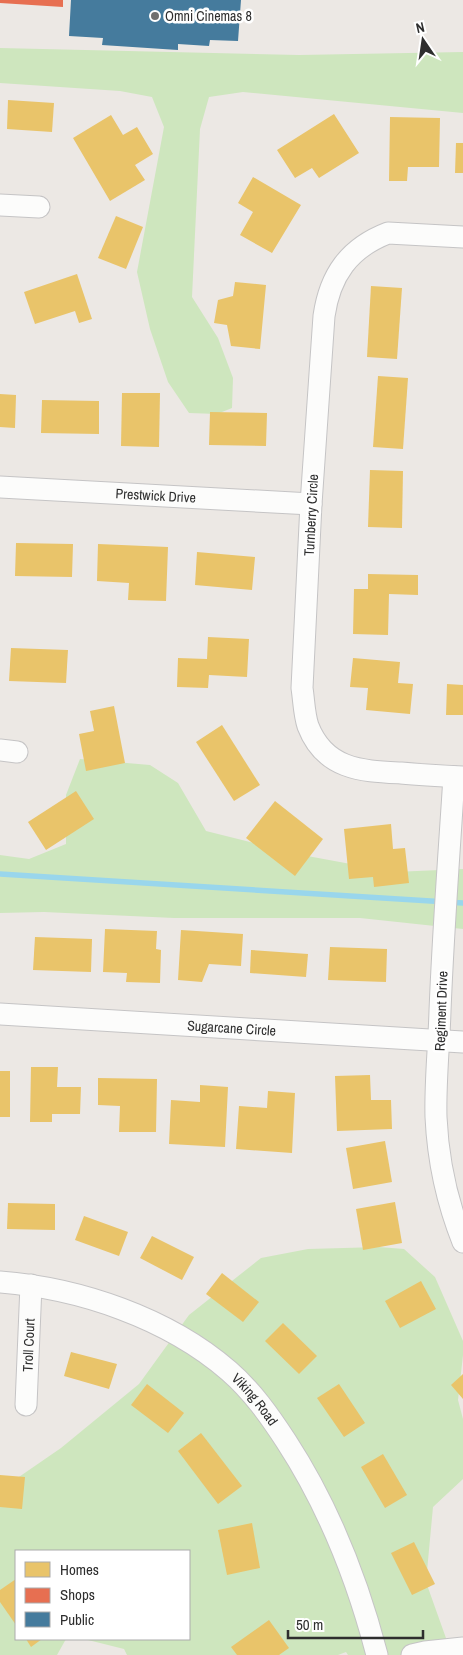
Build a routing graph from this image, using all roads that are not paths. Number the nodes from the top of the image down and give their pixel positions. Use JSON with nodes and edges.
{"nodes":[{"id":1,"x":0,"y":205,"type":"edge"},
{"id":2,"x":39,"y":207,"type":"dead end"},
{"id":3,"x":463,"y":237,"type":"edge"},
{"id":4,"x":0,"y":487,"type":"edge"},
{"id":5,"x":311,"y":504,"type":"junction"},
{"id":6,"x":459,"y":777,"type":"edge"},
{"id":7,"x":0,"y":1014,"type":"edge"},
{"id":8,"x":439,"y":1041,"type":"junction"},
{"id":9,"x":463,"y":1042,"type":"edge"},
{"id":10,"x":463,"y":1242,"type":"edge"},
{"id":11,"x":0,"y":1282,"type":"edge"},
{"id":12,"x":31,"y":1285,"type":"junction"},
{"id":13,"x":26,"y":1405,"type":"dead end"},
{"id":14,"x":463,"y":1648,"type":"edge"},
{"id":15,"x":377,"y":1655,"type":"edge"},
{"id":16,"x":412,"y":1655,"type":"edge"}],
"edges":[{"from":1,"to":2,"type":"street"},
{"from":3,"to":5,"type":"street","name":"Turnberry Circle"},
{"from":4,"to":5,"type":"street","name":"Prestwick Drive"},
{"from":5,"to":6,"type":"street","name":"Turnberry Circle"},
{"from":6,"to":8,"type":"street","name":"Regiment Drive"},
{"from":7,"to":8,"type":"street","name":"Sugarcane Circle"},
{"from":8,"to":9,"type":"street","name":"Sugarcane Circle"},
{"from":8,"to":10,"type":"street","name":"Regiment Drive"},
{"from":11,"to":12,"type":"street","name":"Viking Road"},
{"from":12,"to":13,"type":"street","name":"Troll Court"},
{"from":12,"to":15,"type":"street","name":"Viking Road"},
{"from":14,"to":16,"type":"street"}]}
